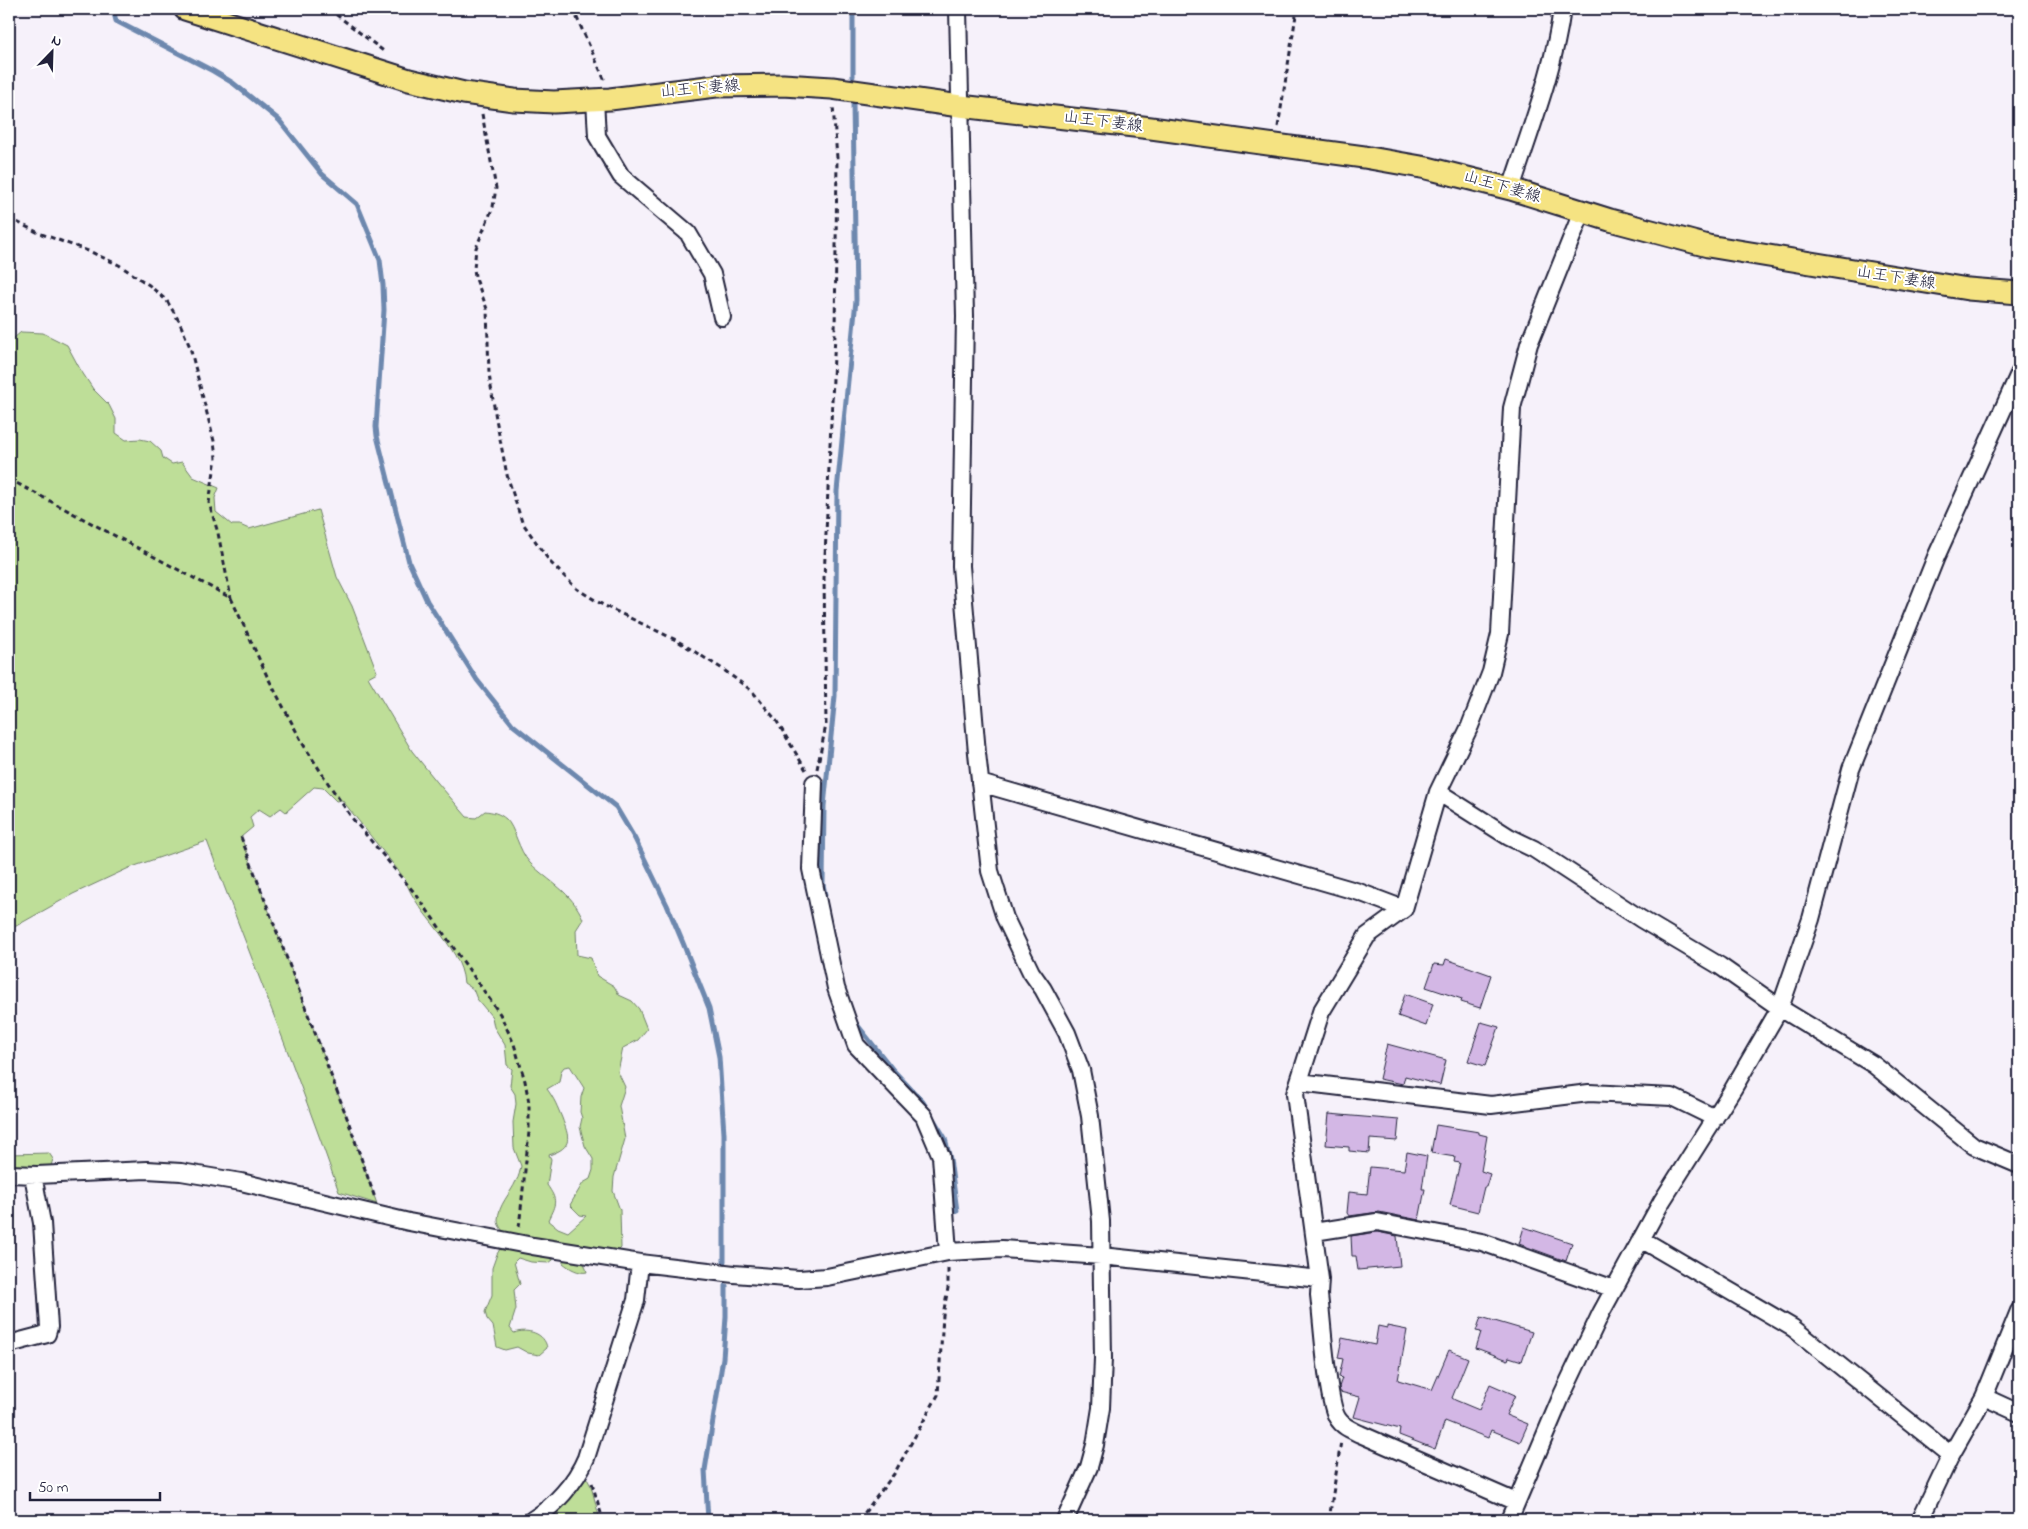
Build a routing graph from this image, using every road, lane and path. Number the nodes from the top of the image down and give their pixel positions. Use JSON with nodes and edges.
{"nodes":[{"id":1,"x":184,"y":9,"type":"edge"},
{"id":2,"x":329,"y":9,"type":"edge"},
{"id":3,"x":573,"y":9,"type":"edge"},
{"id":4,"x":958,"y":9,"type":"edge"},
{"id":5,"x":1297,"y":9,"type":"edge"},
{"id":6,"x":1562,"y":9,"type":"edge"},
{"id":7,"x":391,"y":74,"type":"junction"},
{"id":8,"x":832,"y":88,"type":"junction"},
{"id":9,"x":478,"y":95,"type":"junction"},
{"id":10,"x":603,"y":100,"type":"junction"},
{"id":11,"x":960,"y":106,"type":"junction"},
{"id":12,"x":1275,"y":145,"type":"junction"},
{"id":13,"x":1511,"y":189,"type":"junction"},
{"id":14,"x":1582,"y":212,"type":"junction"},
{"id":15,"x":9,"y":218,"type":"edge"},
{"id":16,"x":2019,"y":293,"type":"edge"},
{"id":17,"x":722,"y":317,"type":"dead end"},
{"id":18,"x":2019,"y":374,"type":"edge"},
{"id":19,"x":9,"y":479,"type":"edge"},
{"id":20,"x":231,"y":598,"type":"junction"},
{"id":21,"x":980,"y":782,"type":"junction"},
{"id":22,"x":814,"y":783,"type":"junction"},
{"id":23,"x":1438,"y":792,"type":"junction"},
{"id":24,"x":241,"y":837,"type":"dead end"},
{"id":25,"x":1404,"y":909,"type":"junction"},
{"id":26,"x":1780,"y":1008,"type":"junction"},
{"id":27,"x":1299,"y":1082,"type":"junction"},
{"id":28,"x":1715,"y":1118,"type":"junction"},
{"id":29,"x":2019,"y":1167,"type":"edge"},
{"id":30,"x":9,"y":1174,"type":"edge"},
{"id":31,"x":33,"y":1175,"type":"junction"},
{"id":32,"x":381,"y":1215,"type":"junction"},
{"id":33,"x":1314,"y":1232,"type":"junction"},
{"id":34,"x":1641,"y":1238,"type":"junction"},
{"id":35,"x":518,"y":1243,"type":"junction"},
{"id":36,"x":948,"y":1252,"type":"junction"},
{"id":37,"x":1101,"y":1256,"type":"junction"},
{"id":38,"x":640,"y":1263,"type":"junction"},
{"id":39,"x":1320,"y":1279,"type":"junction"},
{"id":40,"x":1614,"y":1289,"type":"junction"},
{"id":41,"x":2019,"y":1311,"type":"edge"},
{"id":42,"x":9,"y":1344,"type":"edge"},
{"id":43,"x":1984,"y":1397,"type":"junction"},
{"id":44,"x":2019,"y":1413,"type":"edge"},
{"id":45,"x":1343,"y":1426,"type":"junction"},
{"id":46,"x":1951,"y":1455,"type":"junction"},
{"id":47,"x":584,"y":1464,"type":"junction"},
{"id":48,"x":1516,"y":1502,"type":"junction"},
{"id":49,"x":532,"y":1520,"type":"edge"},
{"id":50,"x":604,"y":1520,"type":"edge"},
{"id":51,"x":859,"y":1520,"type":"edge"},
{"id":52,"x":1065,"y":1520,"type":"edge"},
{"id":53,"x":1328,"y":1520,"type":"edge"},
{"id":54,"x":1509,"y":1520,"type":"edge"},
{"id":55,"x":1920,"y":1520,"type":"edge"}],
"edges":[{"from":1,"to":7,"type":"main road","name":"山王下妻線"},
{"from":2,"to":7,"type":"path"},
{"from":3,"to":10,"type":"path"},
{"from":4,"to":11,"type":"street"},
{"from":5,"to":12,"type":"path"},
{"from":6,"to":13,"type":"street"},
{"from":7,"to":9,"type":"main road","name":"山王下妻線"},
{"from":8,"to":10,"type":"main road","name":"山王下妻線"},
{"from":8,"to":11,"type":"main road","name":"山王下妻線"},
{"from":8,"to":22,"type":"path"},
{"from":9,"to":10,"type":"main road","name":"山王下妻線"},
{"from":9,"to":22,"type":"path"},
{"from":10,"to":17,"type":"street"},
{"from":11,"to":12,"type":"main road","name":"山王下妻線"},
{"from":11,"to":21,"type":"street"},
{"from":12,"to":13,"type":"main road","name":"山王下妻線"},
{"from":13,"to":14,"type":"main road","name":"山王下妻線"},
{"from":14,"to":16,"type":"main road","name":"山王下妻線"},
{"from":14,"to":23,"type":"street"},
{"from":15,"to":20,"type":"path"},
{"from":18,"to":26,"type":"street"},
{"from":19,"to":20,"type":"path"},
{"from":20,"to":35,"type":"path"},
{"from":21,"to":25,"type":"street"},
{"from":21,"to":37,"type":"street"},
{"from":22,"to":36,"type":"street"},
{"from":23,"to":25,"type":"street"},
{"from":23,"to":26,"type":"street"},
{"from":24,"to":32,"type":"path"},
{"from":25,"to":27,"type":"street"},
{"from":26,"to":28,"type":"street"},
{"from":26,"to":29,"type":"street"},
{"from":27,"to":28,"type":"street"},
{"from":27,"to":33,"type":"street"},
{"from":28,"to":34,"type":"street"},
{"from":30,"to":31,"type":"street"},
{"from":31,"to":32,"type":"street"},
{"from":31,"to":42,"type":"street"},
{"from":32,"to":35,"type":"street"},
{"from":33,"to":39,"type":"street"},
{"from":33,"to":40,"type":"street"},
{"from":34,"to":40,"type":"street"},
{"from":34,"to":46,"type":"street"},
{"from":35,"to":38,"type":"street"},
{"from":36,"to":37,"type":"street"},
{"from":36,"to":38,"type":"street"},
{"from":36,"to":51,"type":"path"},
{"from":37,"to":39,"type":"street"},
{"from":37,"to":52,"type":"street"},
{"from":38,"to":47,"type":"street"},
{"from":39,"to":45,"type":"street"},
{"from":40,"to":48,"type":"street"},
{"from":41,"to":43,"type":"street"},
{"from":43,"to":44,"type":"street"},
{"from":43,"to":46,"type":"street"},
{"from":45,"to":48,"type":"street"},
{"from":45,"to":53,"type":"path"},
{"from":46,"to":55,"type":"street"},
{"from":47,"to":49,"type":"street"},
{"from":47,"to":50,"type":"path"},
{"from":48,"to":54,"type":"street"}]}
